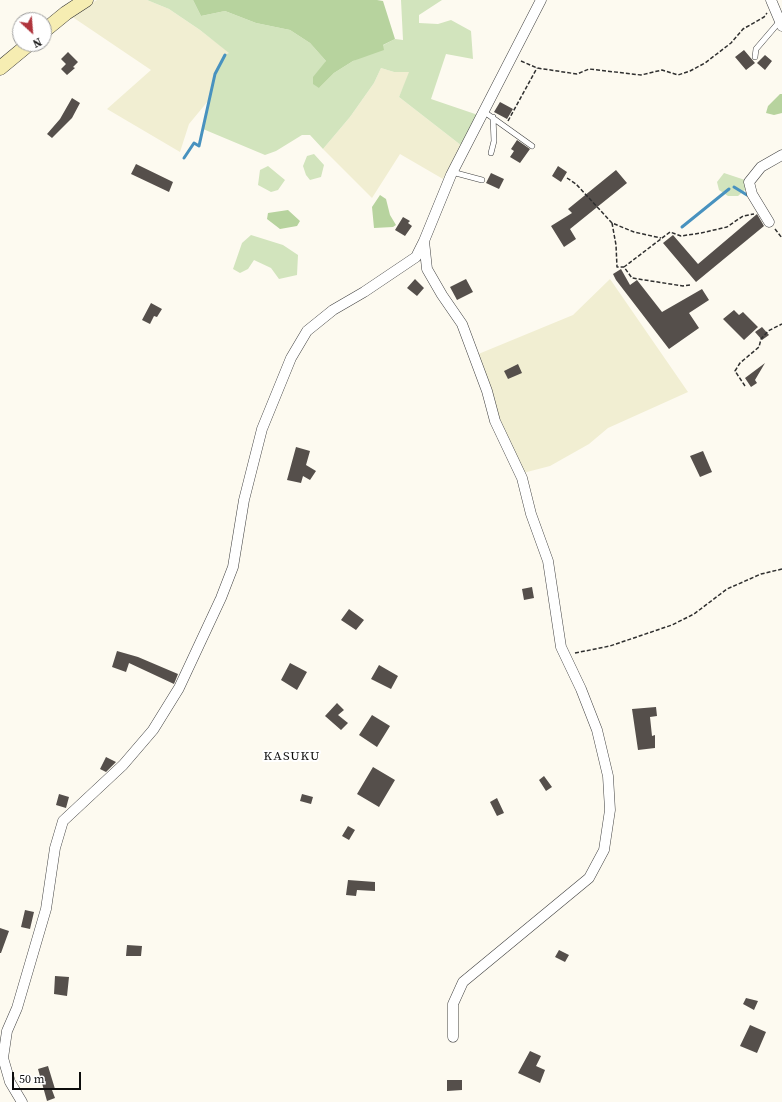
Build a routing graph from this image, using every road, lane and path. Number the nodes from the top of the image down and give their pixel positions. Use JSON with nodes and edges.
{"nodes":[{"id":1,"x":86,"y":0,"type":"edge"},
{"id":2,"x":541,"y":0,"type":"edge"},
{"id":3,"x":772,"y":3,"type":"edge"},
{"id":4,"x":52,"y":24,"type":"edge"},
{"id":5,"x":781,"y":24,"type":"edge"},
{"id":6,"x":19,"y":52,"type":"edge"},
{"id":7,"x":512,"y":56,"type":"junction"},
{"id":8,"x":755,"y":57,"type":"dead end"},
{"id":9,"x":0,"y":68,"type":"edge"},
{"id":10,"x":537,"y":68,"type":"junction"},
{"id":11,"x":483,"y":111,"type":"junction"},
{"id":12,"x":493,"y":117,"type":"junction"},
{"id":13,"x":505,"y":126,"type":"junction"},
{"id":14,"x":532,"y":146,"type":"dead end"},
{"id":15,"x":491,"y":152,"type":"dead end"},
{"id":16,"x":782,"y":155,"type":"edge"},
{"id":17,"x":452,"y":172,"type":"junction"},
{"id":18,"x":567,"y":178,"type":"dead end"},
{"id":19,"x":482,"y":180,"type":"dead end"},
{"id":20,"x":766,"y":218,"type":"joint"},
{"id":21,"x":612,"y":223,"type":"junction"},
{"id":22,"x":661,"y":238,"type":"junction"},
{"id":23,"x":424,"y":241,"type":"junction"},
{"id":24,"x":624,"y":267,"type":"junction"},
{"id":25,"x":690,"y":285,"type":"dead end"},
{"id":26,"x":782,"y":324,"type":"edge"},
{"id":27,"x":745,"y":386,"type":"dead end"},
{"id":28,"x":782,"y":569,"type":"edge"},
{"id":29,"x":565,"y":656,"type":"junction"},
{"id":30,"x":453,"y":1037,"type":"dead end"},
{"id":31,"x":22,"y":1102,"type":"edge"}],
"edges":[{"from":1,"to":4,"type":"main road"},
{"from":2,"to":7,"type":"street"},
{"from":3,"to":5,"type":"street"},
{"from":3,"to":10,"type":"path"},
{"from":5,"to":8,"type":"lane"},
{"from":6,"to":9,"type":"main road"},
{"from":7,"to":10,"type":"path"},
{"from":7,"to":11,"type":"street"},
{"from":10,"to":13,"type":"path"},
{"from":11,"to":12,"type":"lane"},
{"from":11,"to":17,"type":"street"},
{"from":12,"to":13,"type":"lane"},
{"from":12,"to":15,"type":"lane"},
{"from":13,"to":14,"type":"lane"},
{"from":16,"to":20,"type":"street"},
{"from":17,"to":19,"type":"lane"},
{"from":17,"to":23,"type":"street"},
{"from":18,"to":21,"type":"path"},
{"from":20,"to":22,"type":"path"},
{"from":21,"to":22,"type":"path"},
{"from":21,"to":24,"type":"path"},
{"from":22,"to":24,"type":"path"},
{"from":23,"to":29,"type":"street"},
{"from":23,"to":31,"type":"street"},
{"from":24,"to":25,"type":"path"},
{"from":26,"to":27,"type":"path"},
{"from":28,"to":29,"type":"path"},
{"from":29,"to":30,"type":"street"}]}
